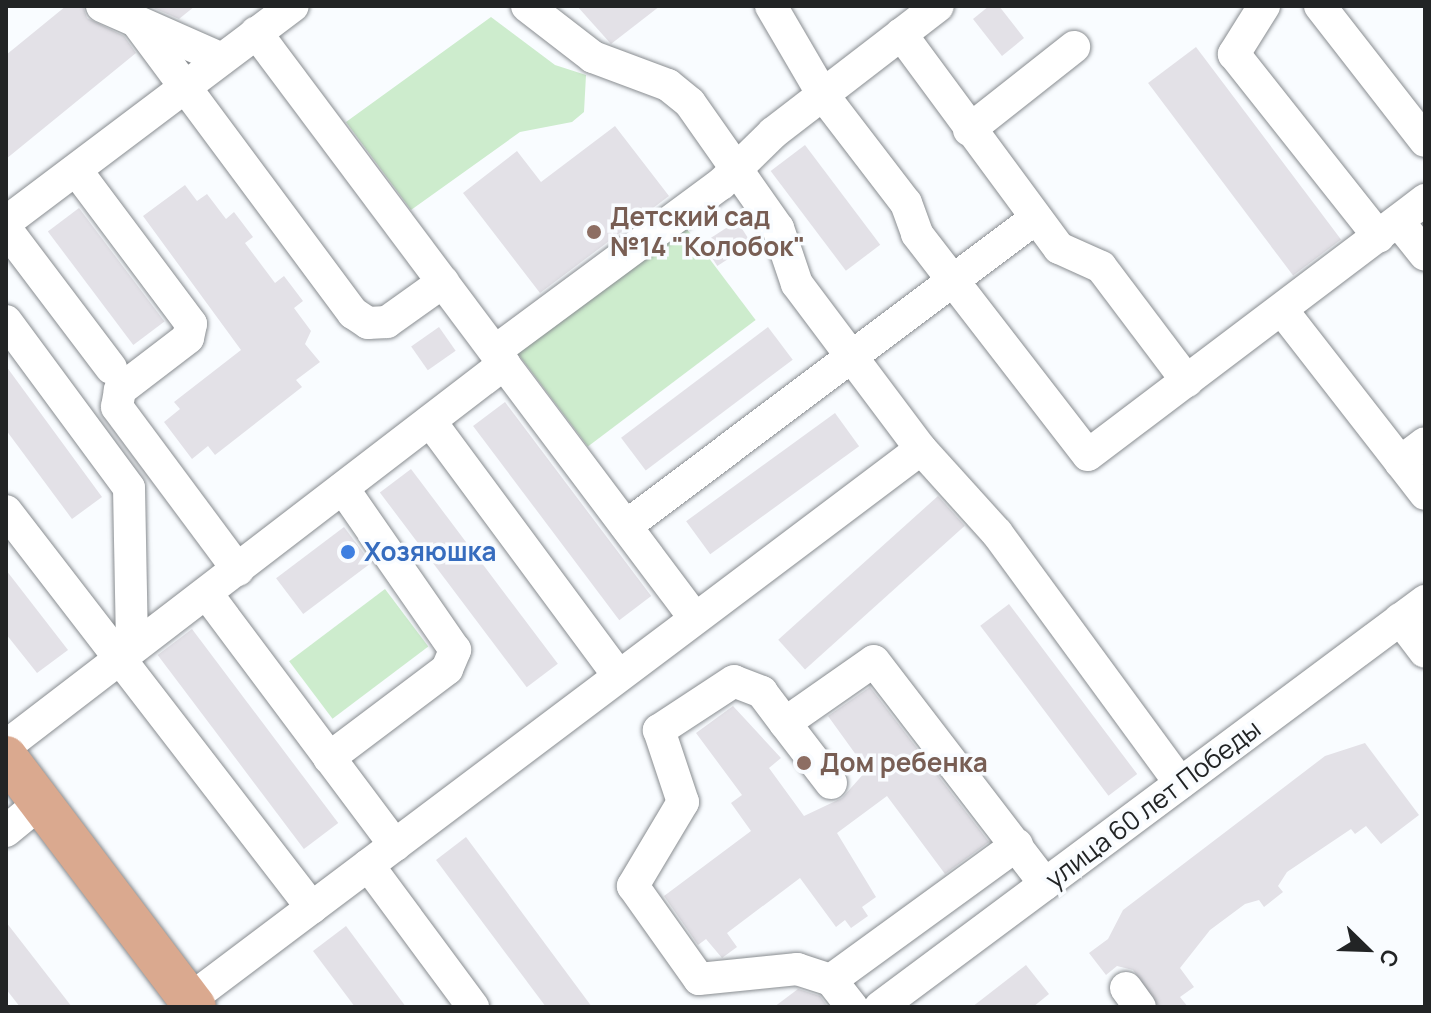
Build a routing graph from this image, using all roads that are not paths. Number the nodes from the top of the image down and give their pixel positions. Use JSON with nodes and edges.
{"nodes":[{"id":1,"x":102,"y":6,"type":"edge"},
{"id":2,"x":771,"y":6,"type":"edge"},
{"id":3,"x":938,"y":6,"type":"edge"},
{"id":4,"x":1264,"y":6,"type":"edge"},
{"id":5,"x":1320,"y":6,"type":"edge"},
{"id":6,"x":530,"y":7,"type":"edge"},
{"id":7,"x":273,"y":16,"type":"edge"},
{"id":8,"x":139,"y":25,"type":"junction"},
{"id":9,"x":901,"y":34,"type":"junction"},
{"id":10,"x":1074,"y":47,"type":"dead end"},
{"id":11,"x":222,"y":59,"type":"junction"},
{"id":12,"x":183,"y":89,"type":"junction"},
{"id":13,"x":823,"y":95,"type":"junction"},
{"id":14,"x":969,"y":130,"type":"junction"},
{"id":15,"x":1425,"y":141,"type":"edge"},
{"id":16,"x":739,"y":169,"type":"junction"},
{"id":17,"x":76,"y":170,"type":"junction"},
{"id":18,"x":1425,"y":200,"type":"edge"},
{"id":19,"x":1036,"y":218,"type":"junction"},
{"id":20,"x":6,"y":222,"type":"edge"},
{"id":21,"x":6,"y":229,"type":"edge"},
{"id":22,"x":1389,"y":229,"type":"junction"},
{"id":23,"x":1425,"y":255,"type":"edge"},
{"id":24,"x":953,"y":281,"type":"junction"},
{"id":25,"x":443,"y":282,"type":"junction"},
{"id":26,"x":1282,"y":310,"type":"junction"},
{"id":27,"x":6,"y":321,"type":"edge"},
{"id":28,"x":852,"y":357,"type":"junction"},
{"id":29,"x":500,"y":358,"type":"junction"},
{"id":30,"x":111,"y":368,"type":"dead end"},
{"id":31,"x":1187,"y":381,"type":"junction"},
{"id":32,"x":430,"y":421,"type":"junction"},
{"id":33,"x":921,"y":449,"type":"junction"},
{"id":34,"x":1412,"y":452,"type":"edge"},
{"id":35,"x":343,"y":488,"type":"junction"},
{"id":36,"x":1425,"y":494,"type":"edge"},
{"id":37,"x":6,"y":511,"type":"edge"},
{"id":38,"x":626,"y":526,"type":"junction"},
{"id":39,"x":238,"y":570,"type":"junction"},
{"id":40,"x":207,"y":594,"type":"junction"},
{"id":41,"x":1413,"y":610,"type":"edge"},
{"id":42,"x":695,"y":618,"type":"junction"},
{"id":43,"x":1425,"y":652,"type":"edge"},
{"id":44,"x":126,"y":653,"type":"junction"},
{"id":45,"x":619,"y":676,"type":"junction"},
{"id":46,"x":785,"y":723,"type":"junction"},
{"id":47,"x":6,"y":746,"type":"edge"},
{"id":48,"x":6,"y":757,"type":"edge"},
{"id":49,"x":329,"y":758,"type":"junction"},
{"id":50,"x":831,"y":783,"type":"dead end"},
{"id":51,"x":1180,"y":783,"type":"junction"},
{"id":52,"x":41,"y":802,"type":"junction"},
{"id":53,"x":6,"y":831,"type":"edge"},
{"id":54,"x":395,"y":845,"type":"junction"},
{"id":55,"x":1017,"y":845,"type":"junction"},
{"id":56,"x":368,"y":865,"type":"junction"},
{"id":57,"x":1045,"y":884,"type":"junction"},
{"id":58,"x":312,"y":908,"type":"junction"},
{"id":59,"x":831,"y":980,"type":"junction"},
{"id":60,"x":192,"y":1004,"type":"edge"},
{"id":61,"x":473,"y":1007,"type":"edge"},
{"id":62,"x":852,"y":1007,"type":"edge"},
{"id":63,"x":880,"y":1007,"type":"edge"}],
"edges":[{"from":1,"to":8,"type":"street"},
{"from":2,"to":13,"type":"street"},
{"from":3,"to":9,"type":"street"},
{"from":4,"to":22,"type":"street"},
{"from":5,"to":15,"type":"street"},
{"from":6,"to":16,"type":"street"},
{"from":7,"to":11,"type":"street"},
{"from":7,"to":25,"type":"street"},
{"from":8,"to":11,"type":"street"},
{"from":8,"to":12,"type":"street"},
{"from":9,"to":13,"type":"street"},
{"from":9,"to":14,"type":"street"},
{"from":10,"to":14,"type":"street"},
{"from":11,"to":12,"type":"street"},
{"from":12,"to":17,"type":"street"},
{"from":12,"to":25,"type":"street"},
{"from":13,"to":16,"type":"street"},
{"from":13,"to":24,"type":"street"},
{"from":14,"to":19,"type":"street"},
{"from":16,"to":28,"type":"street"},
{"from":16,"to":29,"type":"street"},
{"from":17,"to":20,"type":"street"},
{"from":17,"to":39,"type":"street"},
{"from":18,"to":22,"type":"street"},
{"from":19,"to":24,"type":"street"},
{"from":19,"to":31,"type":"street"},
{"from":21,"to":30,"type":"street"},
{"from":22,"to":23,"type":"street"},
{"from":22,"to":26,"type":"street"},
{"from":24,"to":28,"type":"street"},
{"from":24,"to":31,"type":"street"},
{"from":25,"to":29,"type":"street"},
{"from":26,"to":31,"type":"street"},
{"from":26,"to":34,"type":"street"},
{"from":27,"to":44,"type":"street"},
{"from":28,"to":33,"type":"street"},
{"from":28,"to":38,"type":"street"},
{"from":29,"to":32,"type":"street"},
{"from":29,"to":38,"type":"street"},
{"from":32,"to":35,"type":"street"},
{"from":32,"to":45,"type":"street"},
{"from":33,"to":42,"type":"street"},
{"from":33,"to":51,"type":"street"},
{"from":34,"to":36,"type":"street"},
{"from":35,"to":39,"type":"street"},
{"from":35,"to":49,"type":"street"},
{"from":37,"to":44,"type":"street"},
{"from":38,"to":42,"type":"street"},
{"from":39,"to":40,"type":"street"},
{"from":40,"to":44,"type":"street"},
{"from":40,"to":49,"type":"street"},
{"from":41,"to":43,"type":"street"},
{"from":41,"to":51,"type":"street","name":"улица 60 лет Победы"},
{"from":42,"to":45,"type":"street"},
{"from":44,"to":47,"type":"street"},
{"from":44,"to":58,"type":"street"},
{"from":45,"to":54,"type":"street"},
{"from":46,"to":50,"type":"street"},
{"from":46,"to":55,"type":"street"},
{"from":46,"to":59,"type":"street"},
{"from":48,"to":52,"type":"main road"},
{"from":49,"to":54,"type":"street"},
{"from":51,"to":57,"type":"street","name":"улица 60 лет Победы"},
{"from":52,"to":53,"type":"street"},
{"from":52,"to":60,"type":"main road"},
{"from":54,"to":56,"type":"street"},
{"from":55,"to":57,"type":"street"},
{"from":55,"to":59,"type":"street"},
{"from":56,"to":58,"type":"street"},
{"from":56,"to":61,"type":"street"},
{"from":57,"to":63,"type":"street","name":"улица 60 лет Победы"},
{"from":58,"to":60,"type":"street"},
{"from":59,"to":62,"type":"street"}]}
